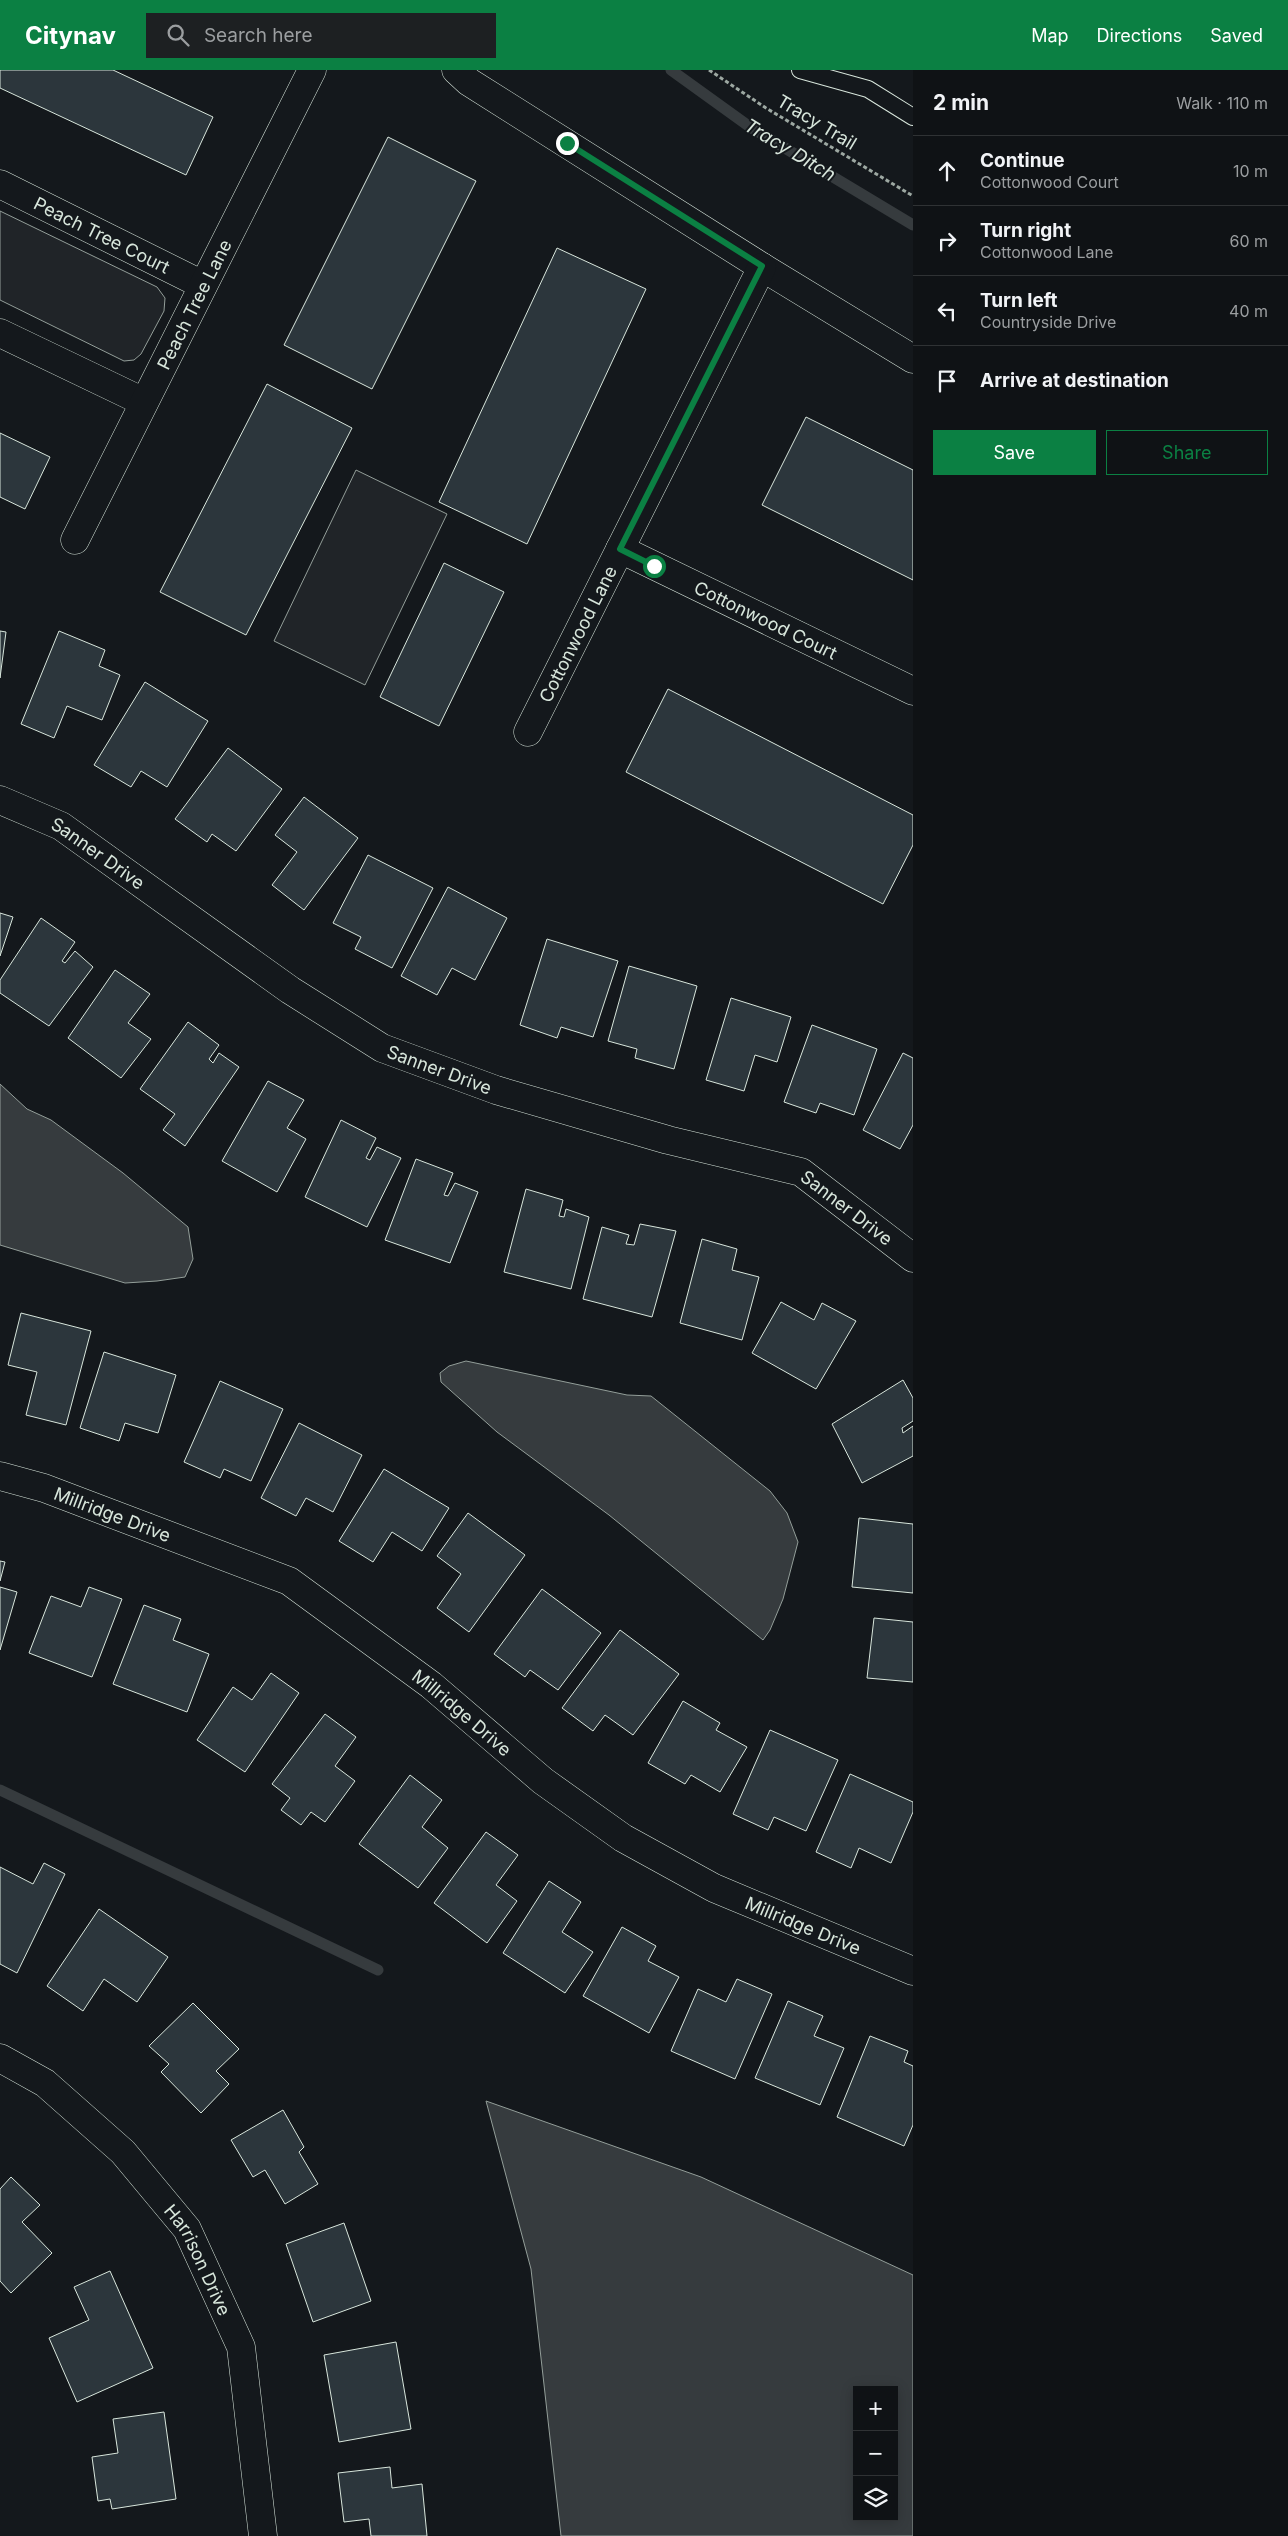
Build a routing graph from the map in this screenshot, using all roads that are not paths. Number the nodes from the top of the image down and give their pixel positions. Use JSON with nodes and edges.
{"nodes":[{"id":1,"x":312,"y":70,"type":"edge"},
{"id":2,"x":456,"y":70,"type":"edge"},
{"id":3,"x":800,"y":70,"type":"edge"},
{"id":4,"x":913,"y":116,"type":"edge"},
{"id":5,"x":0,"y":184,"type":"edge"},
{"id":6,"x":762,"y":266,"type":"junction"},
{"id":7,"x":203,"y":285,"type":"junction"},
{"id":8,"x":0,"y":333,"type":"edge"},
{"id":9,"x":913,"y":359,"type":"edge"},
{"id":10,"x":144,"y":402,"type":"junction"},
{"id":11,"x":75,"y":540,"type":"dead end"},
{"id":12,"x":620,"y":549,"type":"junction"},
{"id":13,"x":913,"y":691,"type":"edge"},
{"id":14,"x":528,"y":732,"type":"dead end"},
{"id":15,"x":0,"y":800,"type":"edge"},
{"id":16,"x":913,"y":1258,"type":"edge"},
{"id":17,"x":0,"y":1476,"type":"edge"},
{"id":18,"x":913,"y":1971,"type":"edge"},
{"id":19,"x":0,"y":2058,"type":"edge"},
{"id":20,"x":263,"y":2536,"type":"edge"}],
"edges":[{"from":1,"to":7,"type":"street","name":"Peach Tree Lane"},
{"from":2,"to":6,"type":"street"},
{"from":3,"to":4,"type":"lane"},
{"from":5,"to":7,"type":"street","name":"Peach Tree Court"},
{"from":6,"to":9,"type":"street"},
{"from":6,"to":12,"type":"street","name":"Cottonwood Lane"},
{"from":7,"to":10,"type":"street","name":"Peach Tree Lane"},
{"from":8,"to":10,"type":"street"},
{"from":10,"to":11,"type":"street","name":"Peach Tree Lane"},
{"from":12,"to":13,"type":"street","name":"Cottonwood Court"},
{"from":12,"to":14,"type":"street","name":"Cottonwood Lane"},
{"from":15,"to":16,"type":"street","name":"Sanner Drive"},
{"from":17,"to":18,"type":"street","name":"Millridge Drive"},
{"from":19,"to":20,"type":"street","name":"Harrison Drive"}]}
